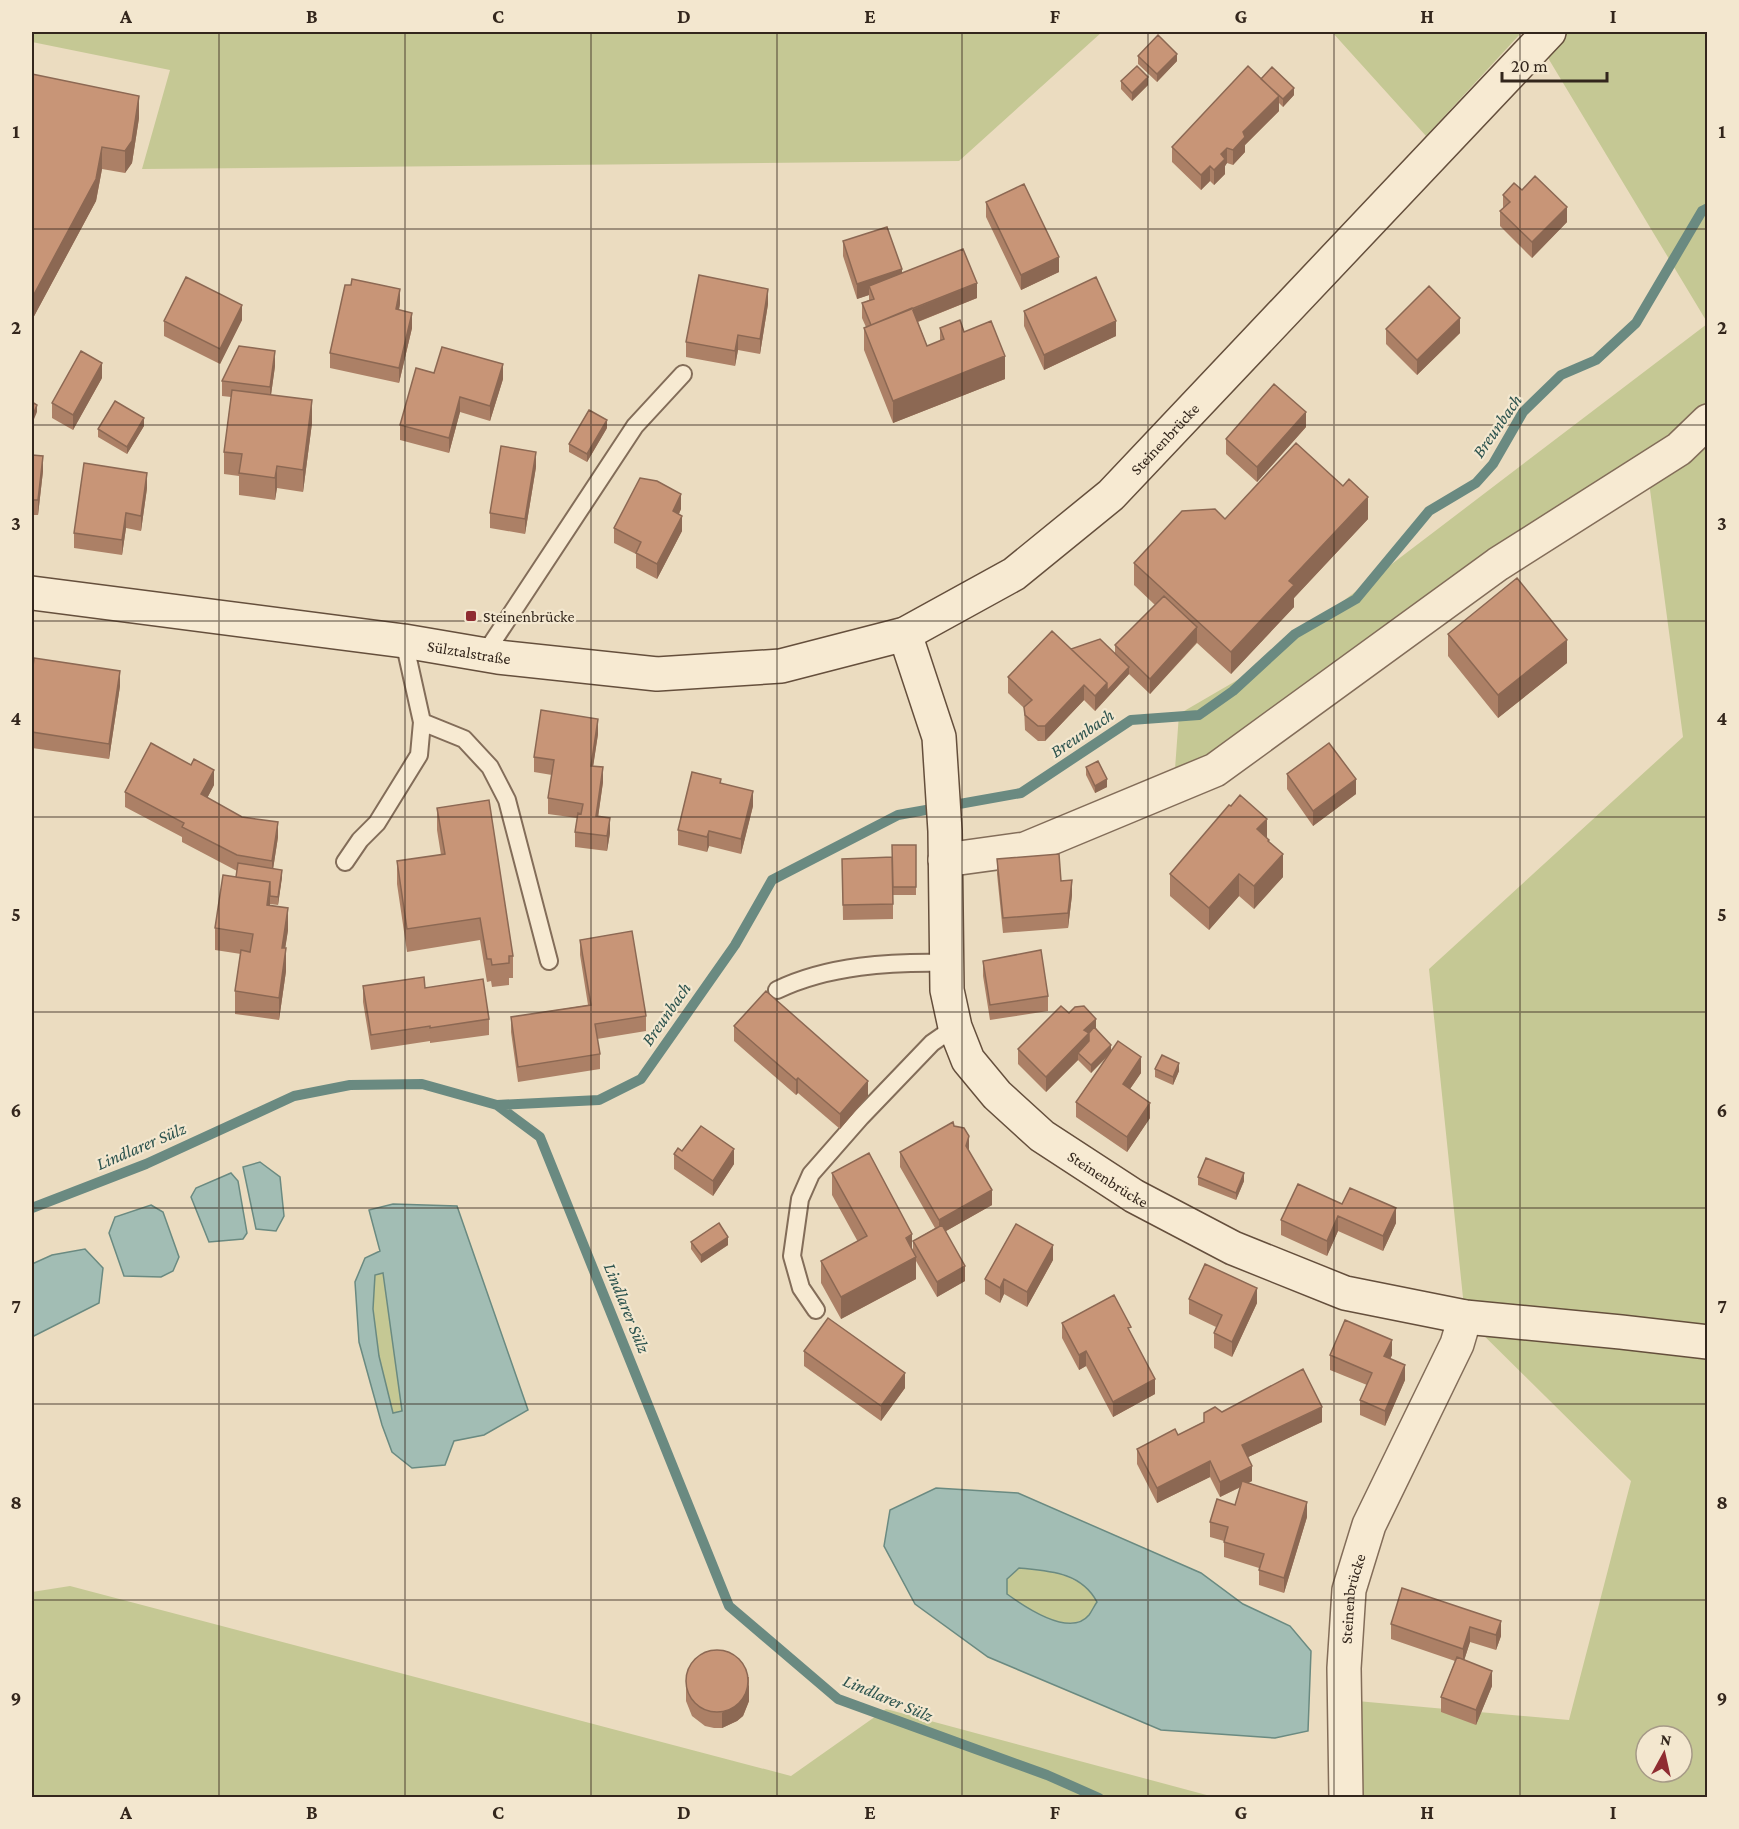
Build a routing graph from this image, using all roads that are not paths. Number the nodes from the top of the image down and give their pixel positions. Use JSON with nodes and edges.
{"nodes":[{"id":1,"x":1549,"y":32,"type":"edge"},
{"id":2,"x":683,"y":374,"type":"dead end"},
{"id":3,"x":1707,"y":421,"type":"edge"},
{"id":4,"x":32,"y":593,"type":"edge"},
{"id":5,"x":905,"y":634,"type":"junction"},
{"id":6,"x":404,"y":641,"type":"junction"},
{"id":7,"x":484,"y":655,"type":"junction"},
{"id":8,"x":422,"y":722,"type":"junction"},
{"id":9,"x":945,"y":846,"type":"junction"},
{"id":10,"x":345,"y":862,"type":"dead end"},
{"id":11,"x":549,"y":961,"type":"dead end"},
{"id":12,"x":946,"y":963,"type":"junction"},
{"id":13,"x":777,"y":990,"type":"dead end"},
{"id":14,"x":955,"y":1027,"type":"junction"},
{"id":15,"x":816,"y":1310,"type":"dead end"},
{"id":16,"x":1465,"y":1317,"type":"junction"},
{"id":17,"x":1707,"y":1342,"type":"edge"},
{"id":18,"x":1346,"y":1797,"type":"edge"}],
"edges":[{"from":1,"to":5,"type":"main road","name":"Steinenbrücke"},
{"from":2,"to":7,"type":"lane"},
{"from":3,"to":9,"type":"main road"},
{"from":4,"to":6,"type":"main road","name":"Sülztalstraße"},
{"from":5,"to":7,"type":"main road","name":"Sülztalstraße"},
{"from":5,"to":9,"type":"main road","name":"Steinenbrücke"},
{"from":6,"to":7,"type":"main road","name":"Sülztalstraße"},
{"from":6,"to":8,"type":"lane"},
{"from":8,"to":10,"type":"lane"},
{"from":8,"to":11,"type":"lane"},
{"from":9,"to":12,"type":"main road","name":"Steinenbrücke"},
{"from":12,"to":13,"type":"lane"},
{"from":12,"to":14,"type":"main road","name":"Steinenbrücke"},
{"from":14,"to":15,"type":"lane"},
{"from":14,"to":16,"type":"main road","name":"Steinenbrücke"},
{"from":16,"to":17,"type":"main road","name":"Steinenbrücke"},
{"from":16,"to":18,"type":"main road","name":"Steinenbrücke"}]}
